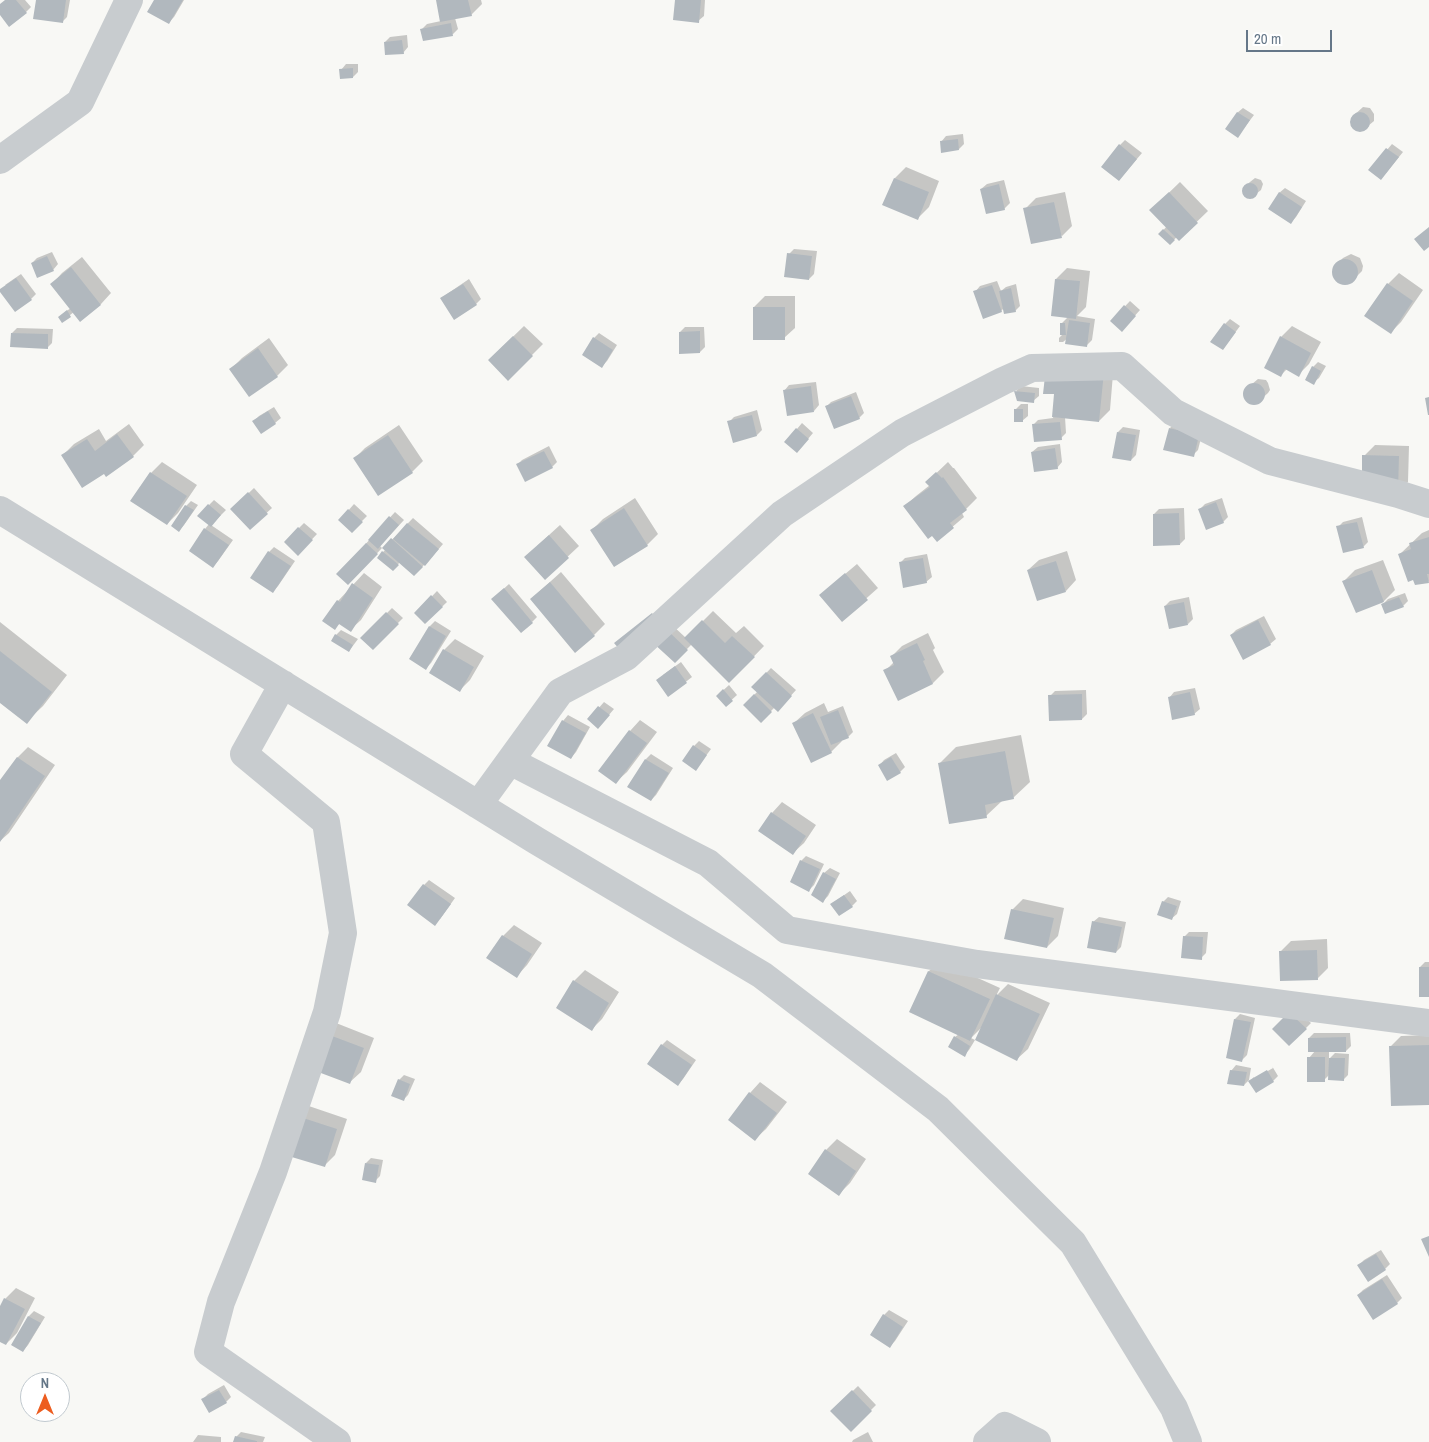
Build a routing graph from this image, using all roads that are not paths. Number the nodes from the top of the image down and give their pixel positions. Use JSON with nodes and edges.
{"nodes":[{"id":1,"x":129,"y":0,"type":"edge"},
{"id":2,"x":0,"y":160,"type":"edge"},
{"id":3,"x":1429,"y":504,"type":"edge"},
{"id":4,"x":0,"y":510,"type":"edge"},
{"id":5,"x":283,"y":684,"type":"junction"},
{"id":6,"x":510,"y":760,"type":"junction"},
{"id":7,"x":478,"y":805,"type":"junction"},
{"id":8,"x":1429,"y":1023,"type":"edge"},
{"id":9,"x":337,"y":1442,"type":"edge"},
{"id":10,"x":987,"y":1442,"type":"edge"},
{"id":11,"x":1037,"y":1442,"type":"edge"},
{"id":12,"x":1188,"y":1442,"type":"edge"}],
"edges":[{"from":1,"to":2,"type":"street"},
{"from":3,"to":6,"type":"street"},
{"from":4,"to":5,"type":"street"},
{"from":5,"to":7,"type":"street"},
{"from":5,"to":9,"type":"street"},
{"from":6,"to":7,"type":"street"},
{"from":6,"to":8,"type":"street"},
{"from":7,"to":12,"type":"street"},
{"from":10,"to":11,"type":"street"}]}
